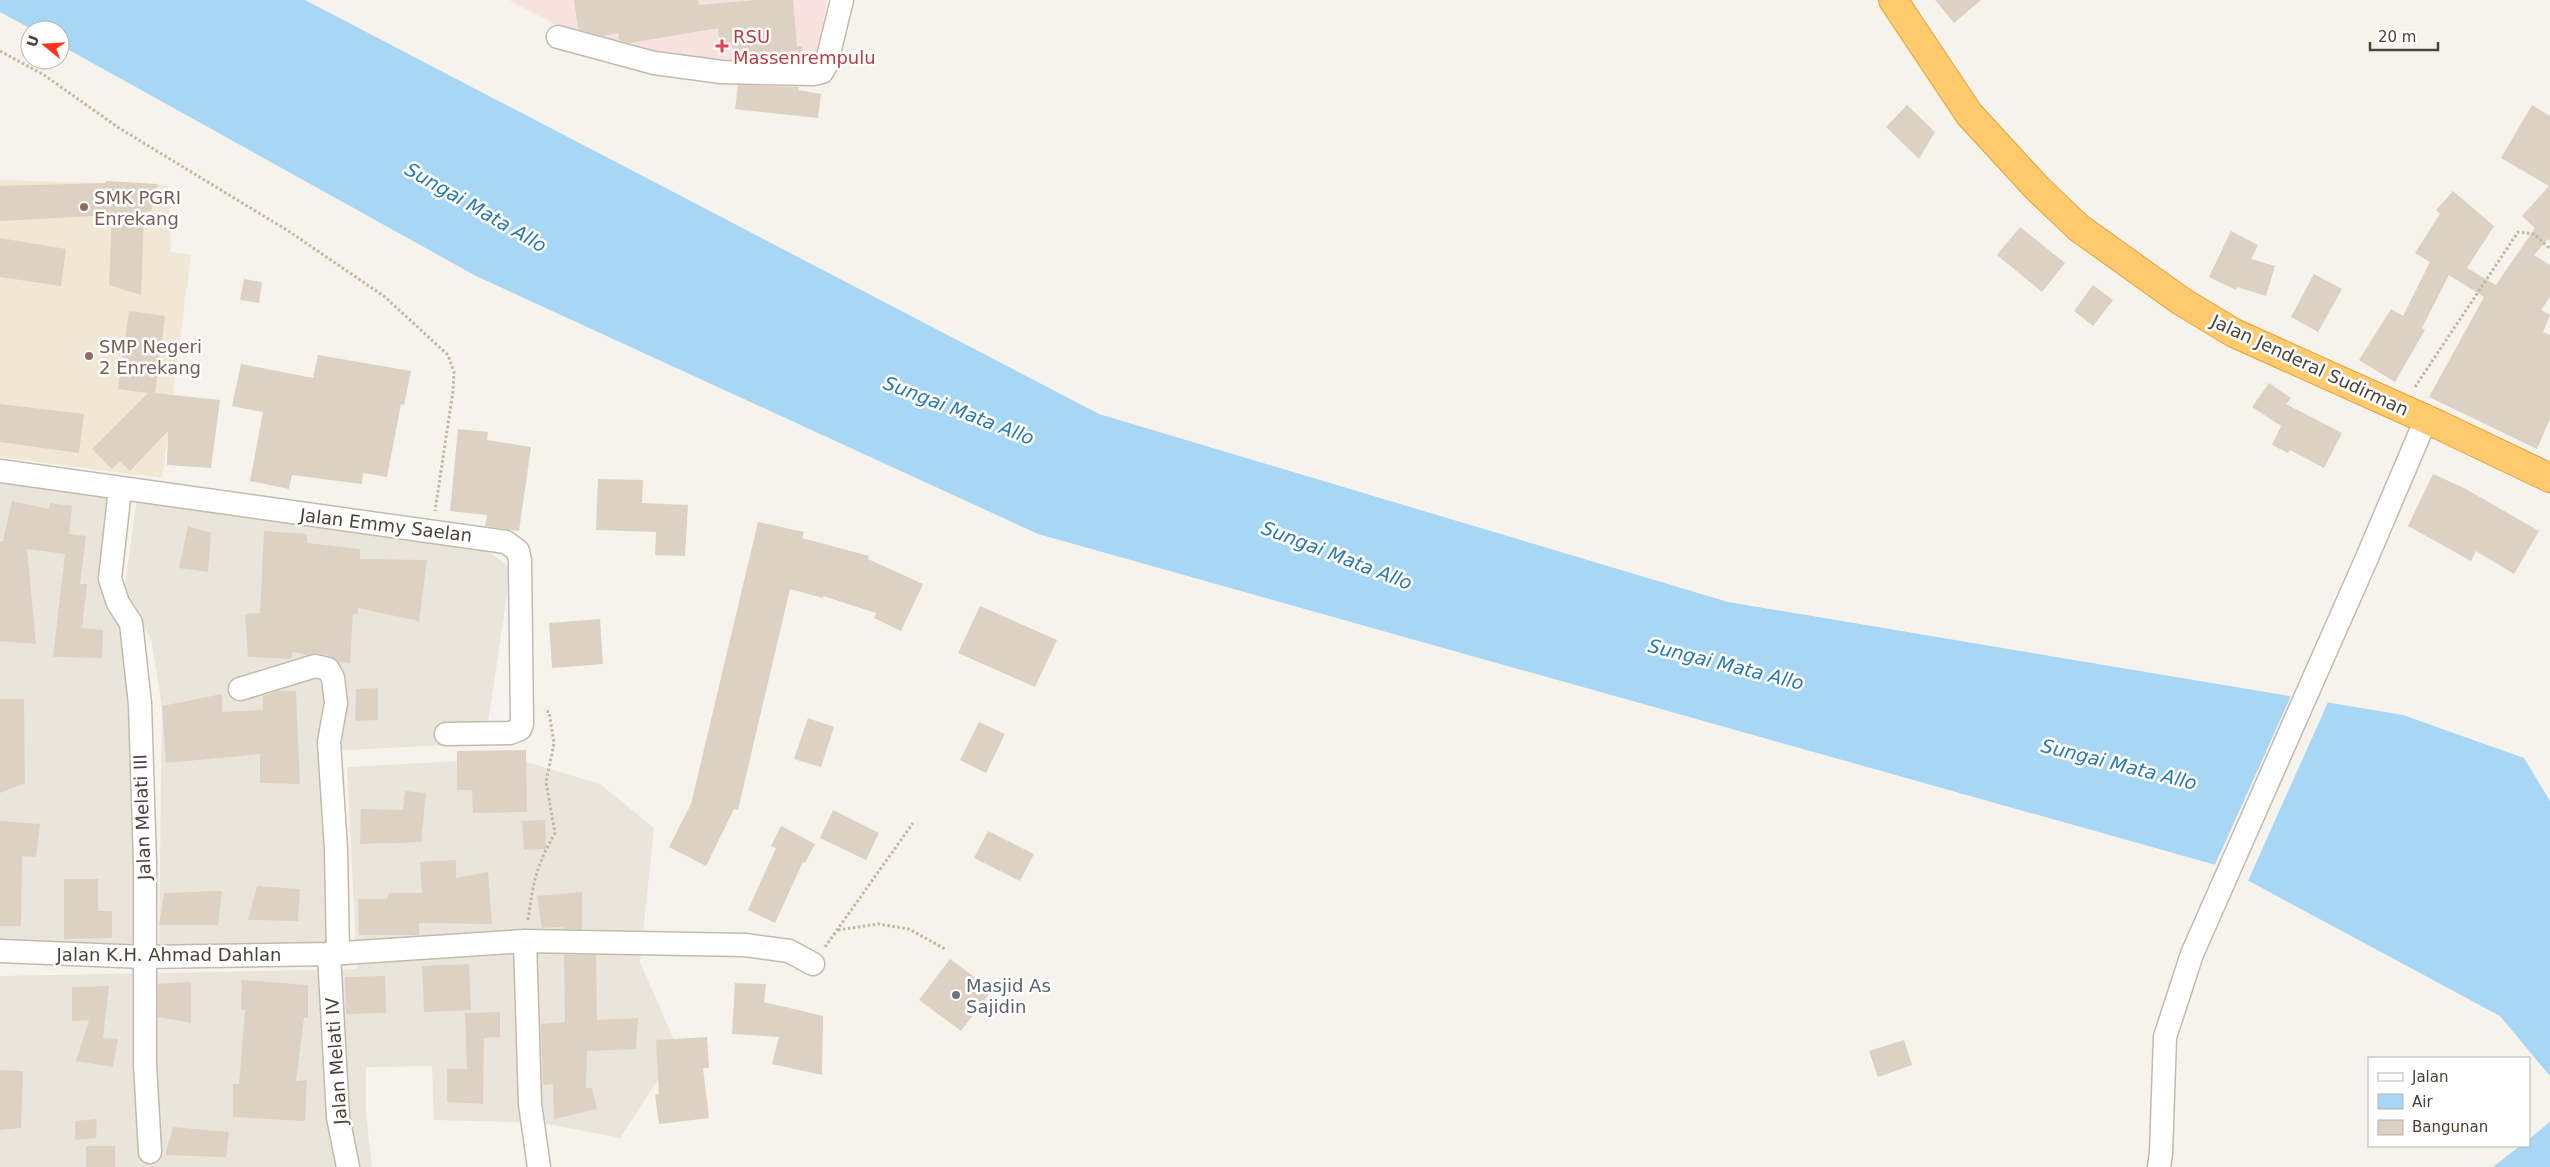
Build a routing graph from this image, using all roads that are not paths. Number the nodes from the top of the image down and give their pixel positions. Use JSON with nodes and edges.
{"nodes":[{"id":1,"x":842,"y":0,"type":"edge"},
{"id":2,"x":1893,"y":0,"type":"edge"},
{"id":3,"x":558,"y":38,"type":"dead end"},
{"id":4,"x":2426,"y":419,"type":"junction"},
{"id":5,"x":0,"y":471,"type":"edge"},
{"id":6,"x":2548,"y":472,"type":"edge"},
{"id":7,"x":120,"y":488,"type":"junction"},
{"id":8,"x":240,"y":689,"type":"dead end"},
{"id":9,"x":446,"y":734,"type":"dead end"},
{"id":10,"x":525,"y":941,"type":"junction"},
{"id":11,"x":0,"y":951,"type":"edge"},
{"id":12,"x":333,"y":953,"type":"junction"},
{"id":13,"x":144,"y":957,"type":"junction"},
{"id":14,"x":813,"y":964,"type":"road end"},
{"id":15,"x":150,"y":1152,"type":"dead end"},
{"id":16,"x":348,"y":1167,"type":"edge"},
{"id":17,"x":539,"y":1167,"type":"edge"},
{"id":18,"x":2159,"y":1167,"type":"edge"}],
"edges":[{"from":1,"to":3,"type":"street"},
{"from":2,"to":4,"type":"highway","name":"Jalan Jenderal Sudirman"},
{"from":4,"to":6,"type":"highway","name":"Jalan Jenderal Sudirman"},
{"from":4,"to":18,"type":"street"},
{"from":5,"to":7,"type":"street","name":"Jalan Emmy Saelan"},
{"from":7,"to":9,"type":"street","name":"Jalan Emmy Saelan"},
{"from":7,"to":13,"type":"street","name":"Jalan Melati III"},
{"from":8,"to":12,"type":"street","name":"Jalan Melati IV"},
{"from":10,"to":12,"type":"street","name":"Jalan K.H. Ahmad Dahlan"},
{"from":10,"to":14,"type":"street","name":"Jalan K.H. Ahmad Dahlan"},
{"from":10,"to":17,"type":"street"},
{"from":11,"to":13,"type":"street","name":"Jalan K.H. Ahmad Dahlan"},
{"from":12,"to":13,"type":"street","name":"Jalan K.H. Ahmad Dahlan"},
{"from":12,"to":16,"type":"street","name":"Jalan Melati IV"},
{"from":13,"to":15,"type":"street","name":"Jalan Melati III"}]}
